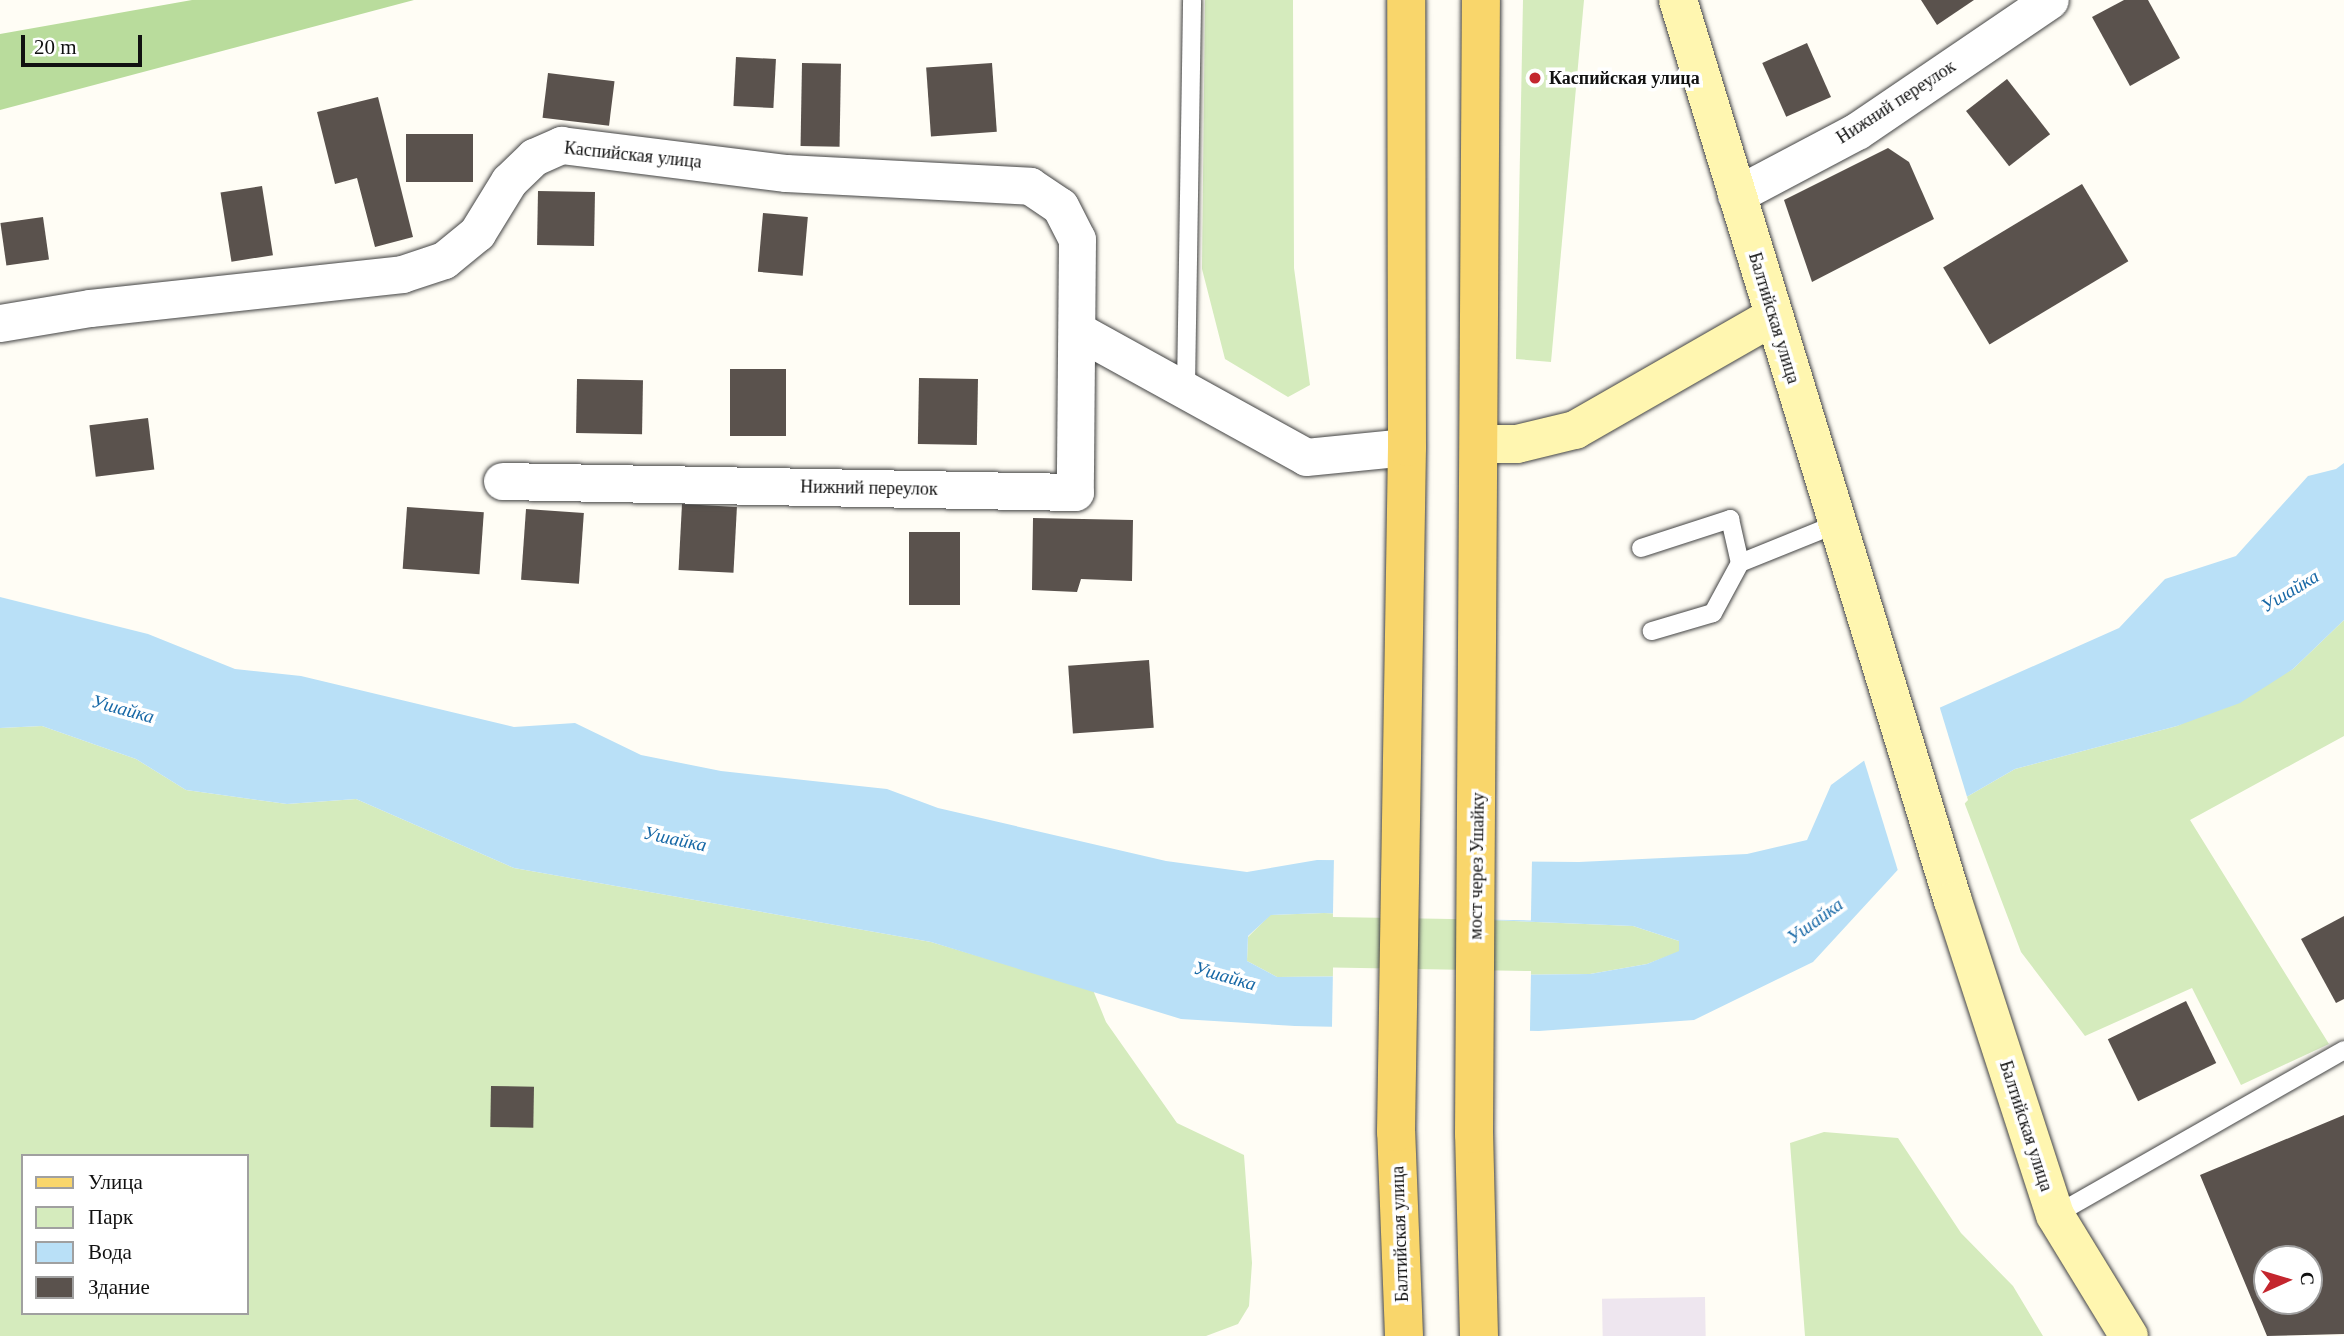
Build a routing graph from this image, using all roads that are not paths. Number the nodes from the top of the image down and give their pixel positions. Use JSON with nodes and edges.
{"nodes":[{"id":1,"x":1192,"y":0,"type":"edge"},
{"id":2,"x":1406,"y":0,"type":"edge"},
{"id":3,"x":1480,"y":0,"type":"edge"},
{"id":4,"x":1678,"y":0,"type":"edge"},
{"id":5,"x":2050,"y":0,"type":"edge"},
{"id":6,"x":1736,"y":195,"type":"junction"},
{"id":7,"x":1772,"y":317,"type":"junction"},
{"id":8,"x":0,"y":323,"type":"edge"},
{"id":9,"x":1078,"y":331,"type":"junction"},
{"id":10,"x":1186,"y":387,"type":"junction"},
{"id":11,"x":1481,"y":444,"type":"junction"},
{"id":12,"x":1407,"y":447,"type":"junction"},
{"id":13,"x":502,"y":481,"type":"dead end"},
{"id":14,"x":1839,"y":523,"type":"junction"},
{"id":15,"x":1641,"y":548,"type":"dead end"},
{"id":16,"x":1740,"y":563,"type":"junction"},
{"id":17,"x":1653,"y":631,"type":"dead end"},
{"id":18,"x":2344,"y":1050,"type":"edge"},
{"id":19,"x":2054,"y":1215,"type":"junction"},
{"id":20,"x":1404,"y":1336,"type":"edge"},
{"id":21,"x":1479,"y":1336,"type":"edge"},
{"id":22,"x":2129,"y":1336,"type":"edge"}],
"edges":[{"from":1,"to":10,"type":"lane"},
{"from":2,"to":12,"type":"main road"},
{"from":3,"to":11,"type":"main road"},
{"from":4,"to":6,"type":"street","name":"Балтийская улица"},
{"from":5,"to":6,"type":"street","name":"Нижний переулок"},
{"from":6,"to":7,"type":"street","name":"Балтийская улица"},
{"from":7,"to":11,"type":"street"},
{"from":7,"to":14,"type":"street","name":"Балтийская улица"},
{"from":8,"to":9,"type":"street","name":"Каспийская улица"},
{"from":9,"to":10,"type":"street"},
{"from":9,"to":13,"type":"street","name":"Нижний переулок"},
{"from":10,"to":12,"type":"street"},
{"from":11,"to":21,"type":"main road","name":"мост через Ушайку"},
{"from":12,"to":20,"type":"main road","name":"Балтийская улица"},
{"from":14,"to":16,"type":"lane"},
{"from":14,"to":19,"type":"street","name":"Балтийская улица"},
{"from":15,"to":16,"type":"lane"},
{"from":16,"to":17,"type":"lane"},
{"from":18,"to":19,"type":"lane"},
{"from":19,"to":22,"type":"street","name":"Балтийская улица"}]}
